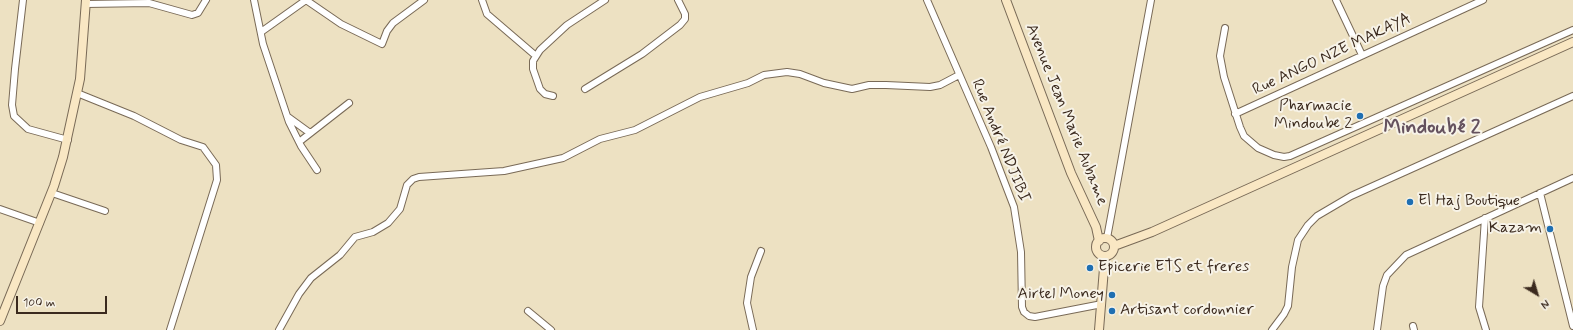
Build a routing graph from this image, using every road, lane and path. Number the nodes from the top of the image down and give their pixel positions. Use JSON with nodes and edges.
{"nodes":[{"id":1,"x":23,"y":0,"type":"edge"},
{"id":2,"x":206,"y":0,"type":"edge"},
{"id":3,"x":254,"y":0,"type":"edge"},
{"id":4,"x":424,"y":0,"type":"edge"},
{"id":5,"x":482,"y":0,"type":"edge"},
{"id":6,"x":606,"y":0,"type":"edge"},
{"id":7,"x":678,"y":0,"type":"edge"},
{"id":8,"x":927,"y":0,"type":"edge"},
{"id":9,"x":1006,"y":0,"type":"edge"},
{"id":10,"x":1151,"y":0,"type":"edge"},
{"id":11,"x":1336,"y":0,"type":"edge"},
{"id":12,"x":1483,"y":0,"type":"edge"},
{"id":13,"x":86,"y":2,"type":"edge"},
{"id":14,"x":1225,"y":28,"type":"dead end"},
{"id":15,"x":1573,"y":30,"type":"edge"},
{"id":16,"x":261,"y":32,"type":"junction"},
{"id":17,"x":1573,"y":42,"type":"edge"},
{"id":18,"x":1362,"y":55,"type":"junction"},
{"id":19,"x":536,"y":56,"type":"junction"},
{"id":20,"x":959,"y":75,"type":"junction"},
{"id":21,"x":585,"y":89,"type":"dead end"},
{"id":22,"x":77,"y":93,"type":"junction"},
{"id":23,"x":553,"y":96,"type":"dead end"},
{"id":24,"x":1573,"y":96,"type":"edge"},
{"id":25,"x":349,"y":103,"type":"dead end"},
{"id":26,"x":1235,"y":114,"type":"junction"},
{"id":27,"x":288,"y":117,"type":"junction"},
{"id":28,"x":310,"y":133,"type":"junction"},
{"id":29,"x":68,"y":140,"type":"junction"},
{"id":30,"x":299,"y":142,"type":"junction"},
{"id":31,"x":317,"y":170,"type":"dead end"},
{"id":32,"x":1573,"y":178,"type":"edge"},
{"id":33,"x":52,"y":193,"type":"junction"},
{"id":34,"x":1540,"y":193,"type":"junction"},
{"id":35,"x":0,"y":209,"type":"edge"},
{"id":36,"x":105,"y":211,"type":"dead end"},
{"id":37,"x":1485,"y":218,"type":"junction"},
{"id":38,"x":40,"y":223,"type":"junction"},
{"id":39,"x":1103,"y":239,"type":"junction"},
{"id":40,"x":1114,"y":246,"type":"junction"},
{"id":41,"x":760,"y":251,"type":"dead end"},
{"id":42,"x":1105,"y":256,"type":"junction"},
{"id":43,"x":1102,"y":304,"type":"junction"},
{"id":44,"x":528,"y":310,"type":"dead end"},
{"id":45,"x":0,"y":321,"type":"edge"},
{"id":46,"x":1573,"y":326,"type":"edge"},
{"id":47,"x":170,"y":330,"type":"edge"},
{"id":48,"x":279,"y":330,"type":"edge"},
{"id":49,"x":551,"y":330,"type":"edge"},
{"id":50,"x":753,"y":330,"type":"edge"},
{"id":51,"x":1099,"y":330,"type":"edge"},
{"id":52,"x":1272,"y":330,"type":"edge"},
{"id":53,"x":1376,"y":330,"type":"edge"},
{"id":54,"x":1486,"y":330,"type":"edge"}],
"edges":[{"from":1,"to":29,"type":"street"},
{"from":2,"to":13,"type":"street"},
{"from":3,"to":16,"type":"street"},
{"from":4,"to":16,"type":"street"},
{"from":5,"to":19,"type":"street"},
{"from":6,"to":19,"type":"street"},
{"from":7,"to":21,"type":"street"},
{"from":8,"to":20,"type":"street","name":"Rue André NDJIBI"},
{"from":9,"to":39,"type":"street","name":"Avenue Jean Marie Aubame"},
{"from":10,"to":39,"type":"street"},
{"from":11,"to":18,"type":"street"},
{"from":12,"to":18,"type":"street","name":"Rue ANGO NZE MAKAYA"},
{"from":13,"to":22,"type":"street"},
{"from":14,"to":26,"type":"street"},
{"from":15,"to":26,"type":"street"},
{"from":16,"to":27,"type":"street"},
{"from":17,"to":40,"type":"street"},
{"from":18,"to":26,"type":"street","name":"Rue ANGO NZE MAKAYA"},
{"from":19,"to":23,"type":"street"},
{"from":20,"to":43,"type":"street","name":"Rue André NDJIBI"},
{"from":20,"to":48,"type":"street"},
{"from":22,"to":29,"type":"street"},
{"from":22,"to":47,"type":"street"},
{"from":24,"to":52,"type":"street"},
{"from":25,"to":28,"type":"street"},
{"from":27,"to":28,"type":"street"},
{"from":27,"to":30,"type":"street"},
{"from":28,"to":30,"type":"street"},
{"from":29,"to":33,"type":"street"},
{"from":30,"to":31,"type":"street"},
{"from":32,"to":34,"type":"street"},
{"from":33,"to":36,"type":"street"},
{"from":33,"to":38,"type":"street"},
{"from":34,"to":37,"type":"street"},
{"from":34,"to":46,"type":"street"},
{"from":35,"to":38,"type":"street"},
{"from":37,"to":53,"type":"street"},
{"from":37,"to":54,"type":"street"},
{"from":38,"to":45,"type":"street"},
{"from":39,"to":40,"type":"street"},
{"from":39,"to":42,"type":"street"},
{"from":40,"to":42,"type":"street"},
{"from":41,"to":50,"type":"street"},
{"from":42,"to":43,"type":"street"},
{"from":43,"to":51,"type":"street"},
{"from":44,"to":49,"type":"street"}]}
